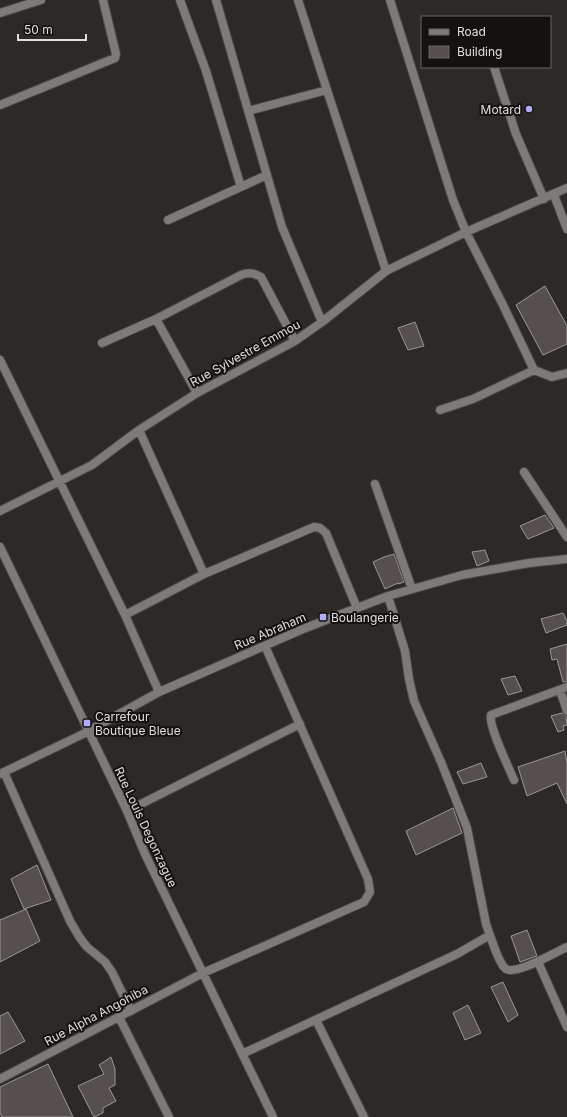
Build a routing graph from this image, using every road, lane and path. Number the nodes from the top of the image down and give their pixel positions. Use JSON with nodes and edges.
{"nodes":[{"id":1,"x":41,"y":0,"type":"edge"},
{"id":2,"x":103,"y":0,"type":"edge"},
{"id":3,"x":180,"y":0,"type":"edge"},
{"id":4,"x":216,"y":0,"type":"edge"},
{"id":5,"x":298,"y":0,"type":"edge"},
{"id":6,"x":390,"y":0,"type":"edge"},
{"id":7,"x":0,"y":13,"type":"edge"},
{"id":8,"x":494,"y":68,"type":"edge"},
{"id":9,"x":327,"y":90,"type":"junction"},
{"id":10,"x":0,"y":105,"type":"edge"},
{"id":11,"x":248,"y":111,"type":"junction"},
{"id":12,"x":267,"y":175,"type":"junction"},
{"id":13,"x":241,"y":187,"type":"junction"},
{"id":14,"x":567,"y":188,"type":"edge"},
{"id":15,"x":554,"y":194,"type":"junction"},
{"id":16,"x":544,"y":199,"type":"junction"},
{"id":17,"x":168,"y":220,"type":"dead end"},
{"id":18,"x":567,"y":229,"type":"edge"},
{"id":19,"x":466,"y":232,"type":"junction"},
{"id":20,"x":386,"y":271,"type":"junction"},
{"id":21,"x":156,"y":319,"type":"junction"},
{"id":22,"x":322,"y":322,"type":"junction"},
{"id":23,"x":295,"y":341,"type":"junction"},
{"id":24,"x":102,"y":343,"type":"dead end"},
{"id":25,"x":0,"y":360,"type":"edge"},
{"id":26,"x":534,"y":370,"type":"junction"},
{"id":27,"x":567,"y":373,"type":"edge"},
{"id":28,"x":197,"y":393,"type":"junction"},
{"id":29,"x":440,"y":410,"type":"dead end"},
{"id":30,"x":139,"y":430,"type":"junction"},
{"id":31,"x":524,"y":472,"type":"dead end"},
{"id":32,"x":60,"y":481,"type":"junction"},
{"id":33,"x":375,"y":484,"type":"dead end"},
{"id":34,"x":0,"y":511,"type":"edge"},
{"id":35,"x":567,"y":537,"type":"edge"},
{"id":36,"x":0,"y":547,"type":"edge"},
{"id":37,"x":567,"y":559,"type":"edge"},
{"id":38,"x":204,"y":574,"type":"junction"},
{"id":39,"x":412,"y":589,"type":"junction"},
{"id":40,"x":388,"y":596,"type":"junction"},
{"id":41,"x":357,"y":608,"type":"junction"},
{"id":42,"x":125,"y":615,"type":"junction"},
{"id":43,"x":265,"y":646,"type":"junction"},
{"id":44,"x":564,"y":688,"type":"edge"},
{"id":45,"x":159,"y":692,"type":"junction"},
{"id":46,"x":567,"y":710,"type":"edge"},
{"id":47,"x":300,"y":724,"type":"junction"},
{"id":48,"x":88,"y":731,"type":"junction"},
{"id":49,"x":2,"y":773,"type":"edge"},
{"id":50,"x":514,"y":780,"type":"dead end"},
{"id":51,"x":127,"y":811,"type":"junction"},
{"id":52,"x":490,"y":935,"type":"junction"},
{"id":53,"x":567,"y":947,"type":"edge"},
{"id":54,"x":538,"y":962,"type":"junction"},
{"id":55,"x":203,"y":973,"type":"junction"},
{"id":56,"x":131,"y":1011,"type":"junction"},
{"id":57,"x":119,"y":1017,"type":"junction"},
{"id":58,"x":316,"y":1020,"type":"junction"},
{"id":59,"x":567,"y":1027,"type":"edge"},
{"id":60,"x":242,"y":1054,"type":"junction"},
{"id":61,"x":0,"y":1079,"type":"edge"},
{"id":62,"x":170,"y":1117,"type":"edge"},
{"id":63,"x":273,"y":1117,"type":"edge"},
{"id":64,"x":364,"y":1117,"type":"edge"}],
"edges":[{"from":1,"to":7,"type":"street"},
{"from":2,"to":10,"type":"street"},
{"from":3,"to":13,"type":"street"},
{"from":4,"to":11,"type":"street"},
{"from":5,"to":9,"type":"street"},
{"from":6,"to":19,"type":"street"},
{"from":8,"to":16,"type":"street"},
{"from":9,"to":11,"type":"street"},
{"from":9,"to":20,"type":"street"},
{"from":11,"to":12,"type":"street"},
{"from":12,"to":13,"type":"street"},
{"from":12,"to":22,"type":"street"},
{"from":13,"to":17,"type":"street"},
{"from":14,"to":15,"type":"street","name":"Rue Sylvestre Emmou"},
{"from":15,"to":16,"type":"street","name":"Rue Sylvestre Emmou"},
{"from":15,"to":18,"type":"street"},
{"from":16,"to":19,"type":"street","name":"Rue Sylvestre Emmou"},
{"from":19,"to":20,"type":"street","name":"Rue Sylvestre Emmou"},
{"from":19,"to":26,"type":"street"},
{"from":20,"to":22,"type":"street","name":"Rue Sylvestre Emmou"},
{"from":21,"to":23,"type":"street"},
{"from":21,"to":24,"type":"street"},
{"from":21,"to":28,"type":"street"},
{"from":22,"to":23,"type":"street","name":"Rue Sylvestre Emmou"},
{"from":23,"to":28,"type":"street","name":"Rue Sylvestre Emmou"},
{"from":25,"to":32,"type":"street"},
{"from":26,"to":27,"type":"street"},
{"from":26,"to":29,"type":"street"},
{"from":28,"to":30,"type":"street","name":"Rue Sylvestre Emmou"},
{"from":30,"to":32,"type":"street","name":"Rue Sylvestre Emmou"},
{"from":30,"to":38,"type":"street"},
{"from":31,"to":35,"type":"street"},
{"from":32,"to":34,"type":"street","name":"Rue Sylvestre Emmou"},
{"from":32,"to":42,"type":"street"},
{"from":33,"to":39,"type":"street"},
{"from":36,"to":48,"type":"street","name":"Rue Louis Degonzague"},
{"from":37,"to":39,"type":"street","name":"Rue Abraham"},
{"from":38,"to":41,"type":"street"},
{"from":38,"to":42,"type":"street"},
{"from":39,"to":40,"type":"street","name":"Rue Abraham"},
{"from":40,"to":41,"type":"street","name":"Rue Abraham"},
{"from":40,"to":52,"type":"street"},
{"from":41,"to":43,"type":"street","name":"Rue Abraham"},
{"from":42,"to":45,"type":"street"},
{"from":43,"to":45,"type":"street","name":"Rue Abraham"},
{"from":43,"to":47,"type":"street","name":"Rue Alpha Angohiba"},
{"from":44,"to":46,"type":"street"},
{"from":44,"to":50,"type":"street"},
{"from":45,"to":48,"type":"street","name":"Rue Abraham"},
{"from":47,"to":51,"type":"street"},
{"from":47,"to":55,"type":"street","name":"Rue Alpha Angohiba"},
{"from":48,"to":49,"type":"street","name":"Rue Abraham"},
{"from":48,"to":51,"type":"street","name":"Rue Louis Degonzague"},
{"from":49,"to":56,"type":"street"},
{"from":51,"to":55,"type":"street","name":"Rue Louis Degonzague"},
{"from":52,"to":54,"type":"street"},
{"from":52,"to":58,"type":"street"},
{"from":53,"to":54,"type":"street"},
{"from":54,"to":59,"type":"street"},
{"from":55,"to":56,"type":"street","name":"Rue Alpha Angohiba"},
{"from":55,"to":60,"type":"street","name":"Rue Louis Degonzague"},
{"from":56,"to":57,"type":"street","name":"Rue Alpha Angohiba"},
{"from":57,"to":61,"type":"street","name":"Rue Alpha Angohiba"},
{"from":57,"to":62,"type":"street"},
{"from":58,"to":60,"type":"street"},
{"from":58,"to":64,"type":"street"},
{"from":60,"to":63,"type":"street","name":"Rue Louis Degonzague"}]}
